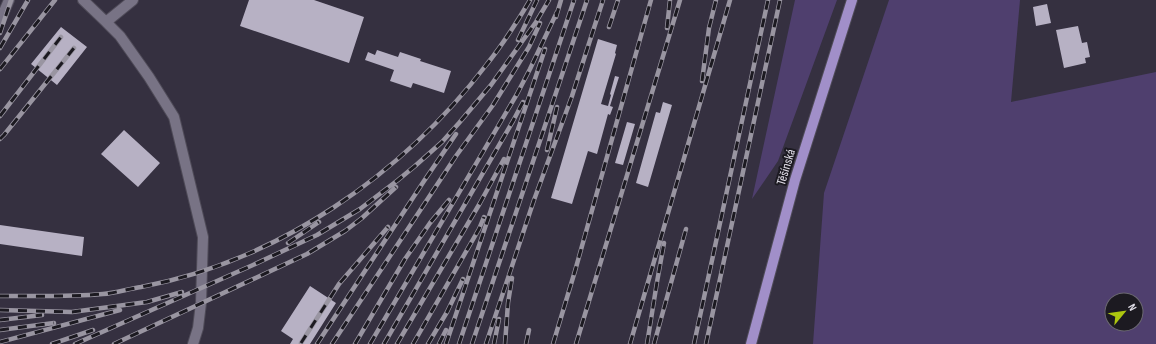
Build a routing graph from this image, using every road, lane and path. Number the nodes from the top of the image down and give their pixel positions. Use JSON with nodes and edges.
{"nodes":[{"id":1,"x":9,"y":0,"type":"edge"},
{"id":2,"x":83,"y":0,"type":"edge"},
{"id":3,"x":133,"y":0,"type":"edge"},
{"id":4,"x":852,"y":0,"type":"edge"},
{"id":5,"x":0,"y":21,"type":"edge"},
{"id":6,"x":106,"y":22,"type":"junction"},
{"id":7,"x":193,"y":344,"type":"edge"},
{"id":8,"x":751,"y":344,"type":"edge"}],
"edges":[{"from":1,"to":5,"type":"lane"},
{"from":2,"to":6,"type":"lane"},
{"from":3,"to":6,"type":"lane"},
{"from":4,"to":8,"type":"main road","name":"Těšínská"},
{"from":6,"to":7,"type":"lane"}]}
